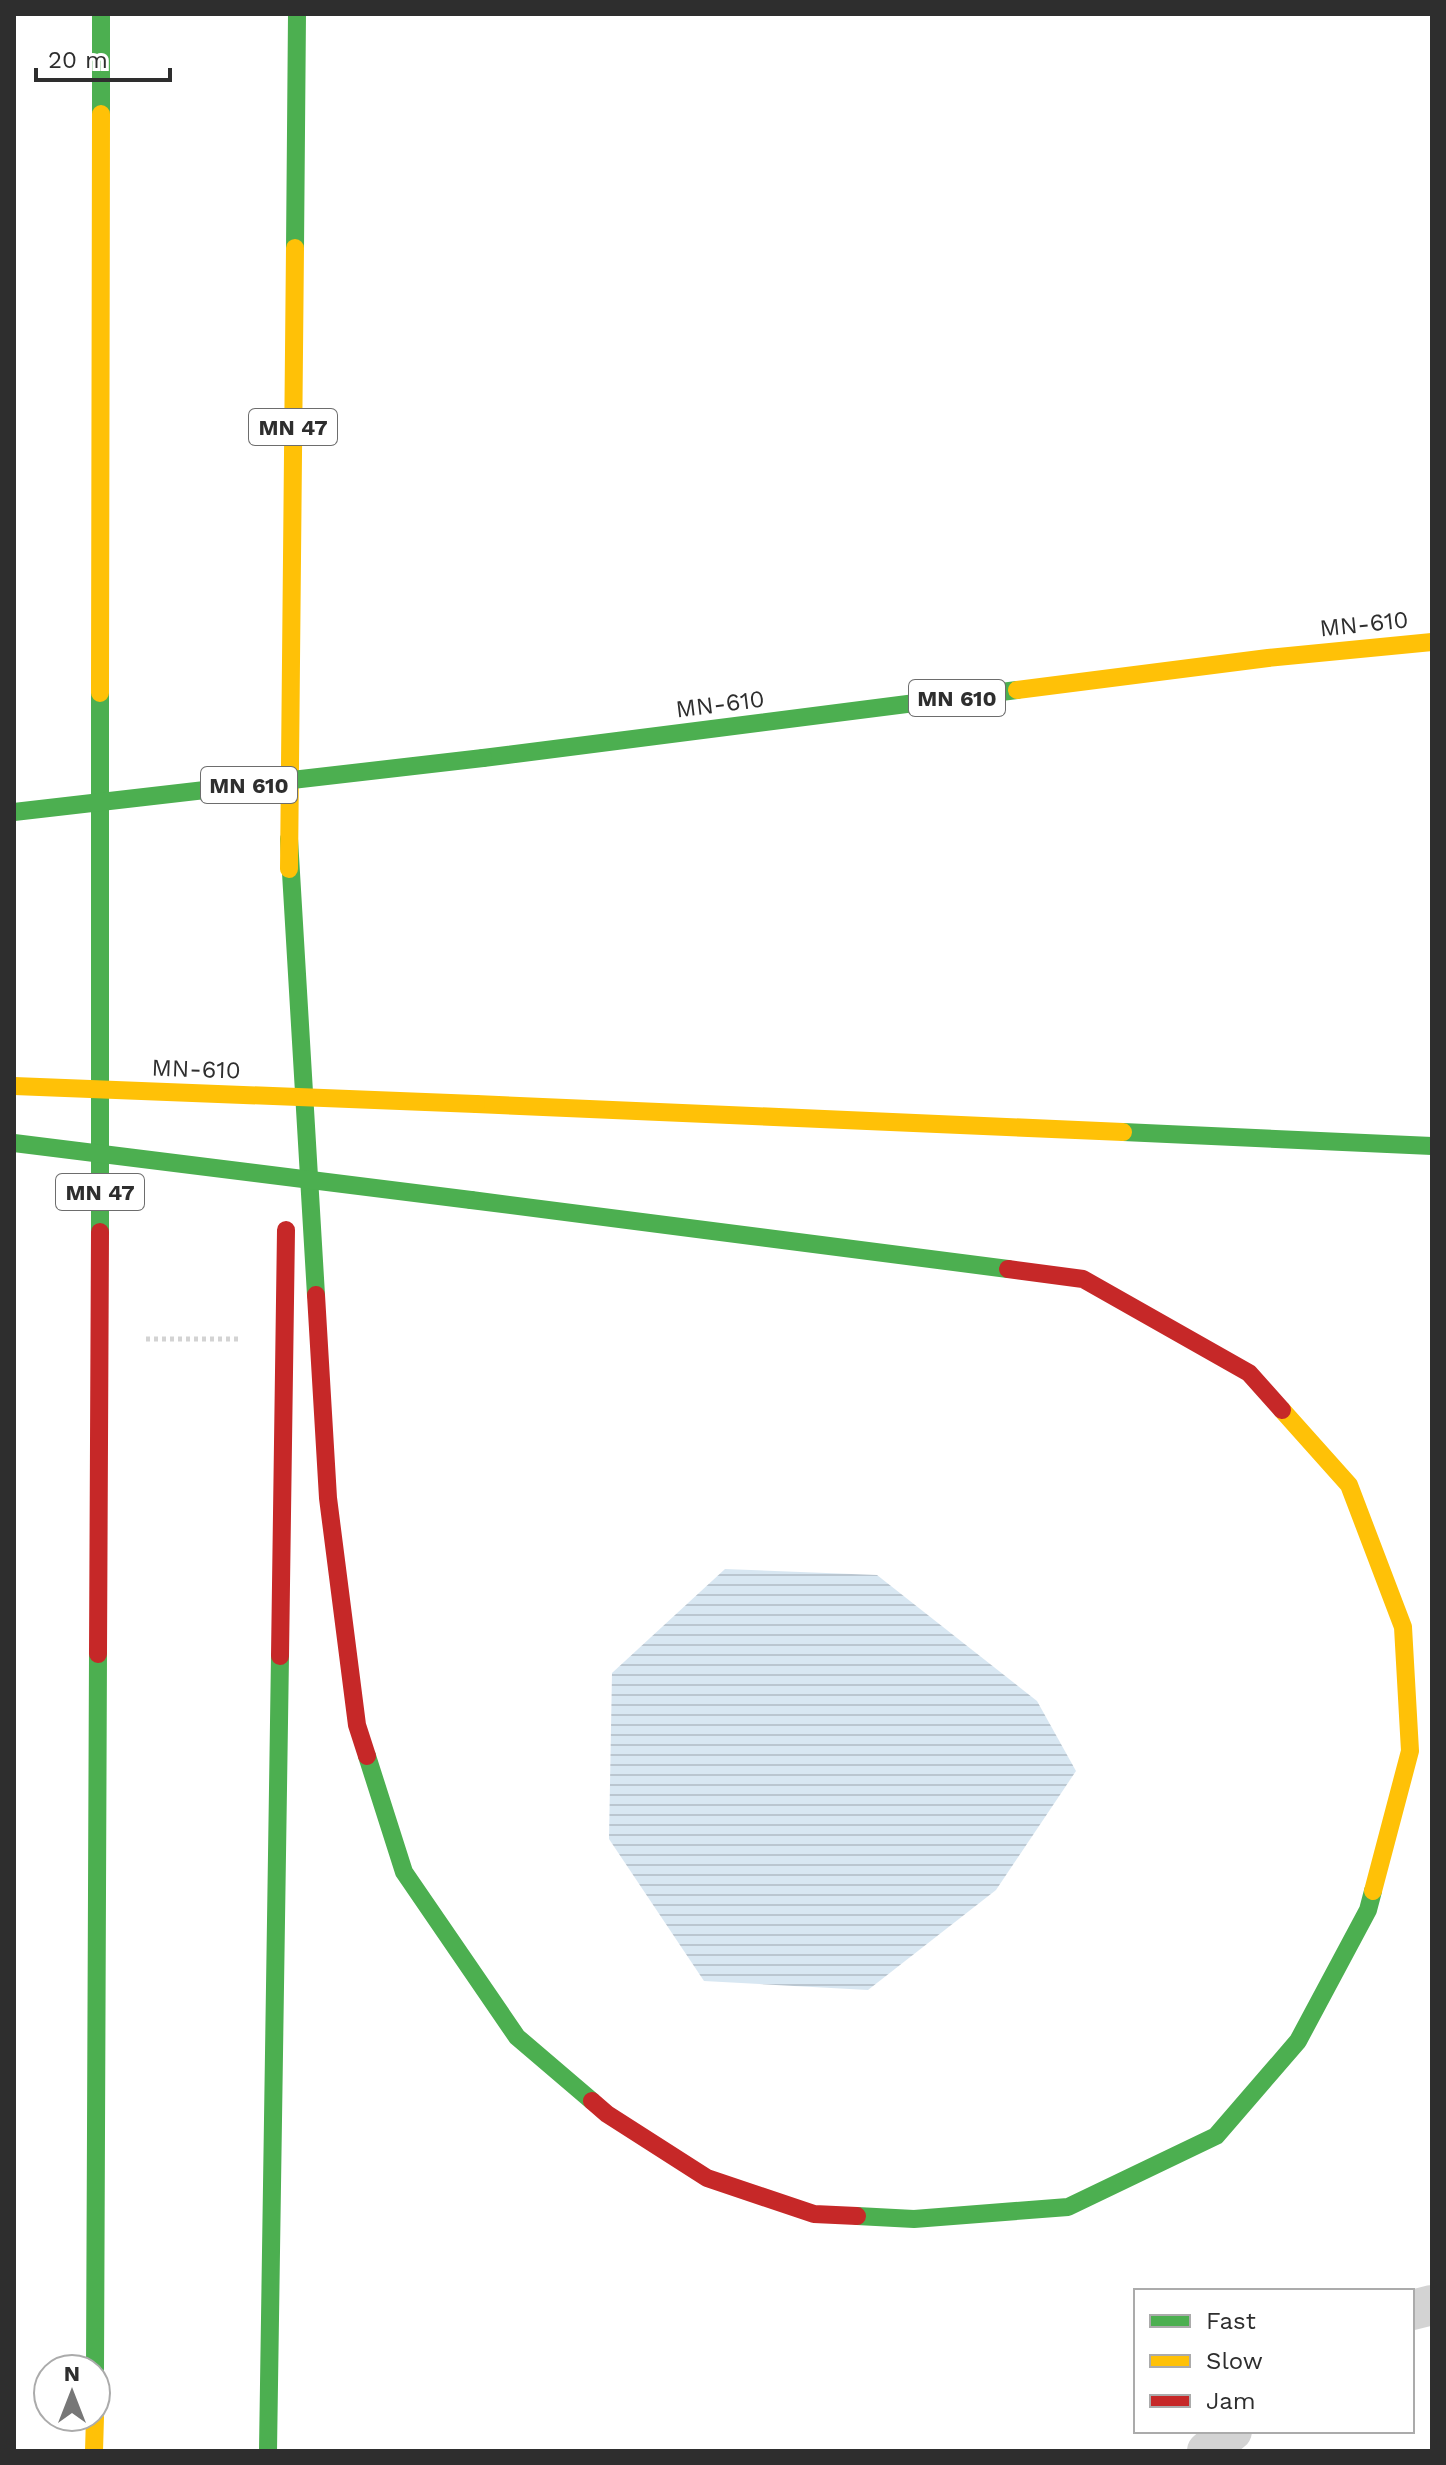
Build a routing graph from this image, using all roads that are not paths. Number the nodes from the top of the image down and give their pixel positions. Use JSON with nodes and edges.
{"nodes":[{"id":1,"x":101,"y":14,"type":"edge"},
{"id":2,"x":297,"y":14,"type":"edge"},
{"id":3,"x":1417,"y":624,"type":"dead end"},
{"id":4,"x":1432,"y":642,"type":"edge"},
{"id":5,"x":1268,"y":658,"type":"junction"},
{"id":6,"x":14,"y":812,"type":"edge"},
{"id":7,"x":289,"y":839,"type":"junction"},
{"id":8,"x":14,"y":1086,"type":"edge"},
{"id":9,"x":287,"y":1120,"type":"dead end"},
{"id":10,"x":1211,"y":1135,"type":"junction"},
{"id":11,"x":14,"y":1143,"type":"edge"},
{"id":12,"x":1432,"y":1146,"type":"edge"},
{"id":13,"x":286,"y":1152,"type":"dead end"},
{"id":14,"x":1373,"y":1162,"type":"dead end"},
{"id":15,"x":95,"y":2353,"type":"edge"},
{"id":16,"x":1230,"y":2433,"type":"edge"},
{"id":17,"x":268,"y":2451,"type":"edge"},
{"id":18,"x":1207,"y":2451,"type":"edge"}],
"edges":[{"from":1,"to":15,"type":"highway","number":"MN 47"},
{"from":2,"to":7,"type":"highway","number":"MN 47"},
{"from":3,"to":5,"type":"highway"},
{"from":4,"to":5,"type":"highway","name":"MN-610","number":"MN 610"},
{"from":5,"to":6,"type":"highway","name":"MN-610","number":"MN 610","bridge":true},
{"from":7,"to":9,"type":"highway","number":"MN 47"},
{"from":7,"to":11,"type":"highway","bridge":true},
{"from":8,"to":10,"type":"highway","name":"MN-610","bridge":true},
{"from":10,"to":12,"type":"highway","name":"MN-610"},
{"from":10,"to":14,"type":"highway"},
{"from":13,"to":17,"type":"highway"},
{"from":16,"to":18,"type":"street"}]}
